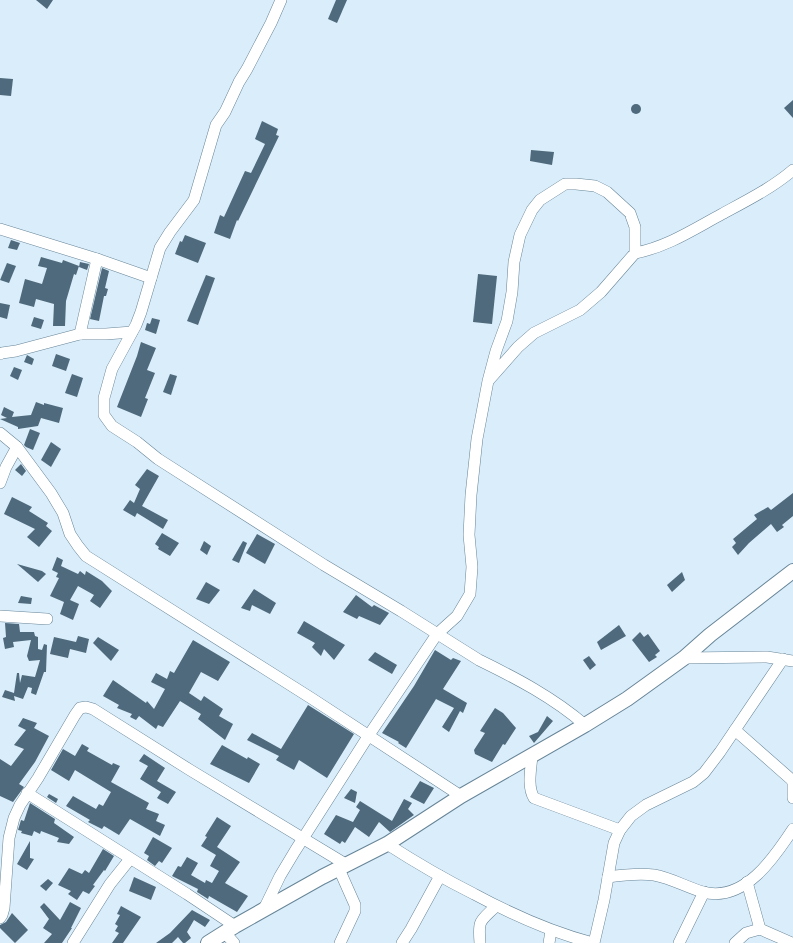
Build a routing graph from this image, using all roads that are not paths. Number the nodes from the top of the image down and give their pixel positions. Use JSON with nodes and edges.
{"nodes":[{"id":1,"x":281,"y":0,"type":"edge"},
{"id":2,"x":793,"y":170,"type":"edge"},
{"id":3,"x":0,"y":229,"type":"edge"},
{"id":4,"x":635,"y":253,"type":"junction"},
{"id":5,"x":97,"y":259,"type":"junction"},
{"id":6,"x":151,"y":278,"type":"junction"},
{"id":7,"x":132,"y":332,"type":"junction"},
{"id":8,"x":80,"y":334,"type":"junction"},
{"id":9,"x":1,"y":353,"type":"edge"},
{"id":10,"x":488,"y":381,"type":"junction"},
{"id":11,"x":0,"y":433,"type":"edge"},
{"id":12,"x":17,"y":447,"type":"junction"},
{"id":13,"x":0,"y":483,"type":"edge"},
{"id":14,"x":793,"y":571,"type":"edge"},
{"id":15,"x":0,"y":616,"type":"edge"},
{"id":16,"x":48,"y":619,"type":"dead end"},
{"id":17,"x":437,"y":634,"type":"junction"},
{"id":18,"x":684,"y":658,"type":"junction"},
{"id":19,"x":788,"y":660,"type":"edge"},
{"id":20,"x":585,"y":725,"type":"junction"},
{"id":21,"x":735,"y":730,"type":"junction"},
{"id":22,"x":369,"y":735,"type":"junction"},
{"id":23,"x":532,"y":756,"type":"junction"},
{"id":24,"x":793,"y":781,"type":"edge"},
{"id":25,"x":27,"y":793,"type":"junction"},
{"id":26,"x":461,"y":796,"type":"junction"},
{"id":27,"x":793,"y":798,"type":"edge"},
{"id":28,"x":793,"y":829,"type":"edge"},
{"id":29,"x":620,"y":830,"type":"junction"},
{"id":30,"x":303,"y":839,"type":"junction"},
{"id":31,"x":387,"y":844,"type":"junction"},
{"id":32,"x":130,"y":859,"type":"junction"},
{"id":33,"x":343,"y":867,"type":"junction"},
{"id":34,"x":440,"y":876,"type":"junction"},
{"id":35,"x":608,"y":877,"type":"junction"},
{"id":36,"x":747,"y":882,"type":"junction"},
{"id":37,"x":704,"y":892,"type":"junction"},
{"id":38,"x":496,"y":906,"type":"junction"},
{"id":39,"x":264,"y":909,"type":"junction"},
{"id":40,"x":0,"y":918,"type":"edge"},
{"id":41,"x":760,"y":929,"type":"junction"},
{"id":42,"x":551,"y":931,"type":"junction"},
{"id":43,"x":231,"y":934,"type":"edge"},
{"id":44,"x":73,"y":943,"type":"edge"},
{"id":45,"x":208,"y":943,"type":"edge"},
{"id":46,"x":340,"y":943,"type":"edge"},
{"id":47,"x":402,"y":943,"type":"edge"},
{"id":48,"x":480,"y":943,"type":"edge"},
{"id":49,"x":549,"y":943,"type":"edge"},
{"id":50,"x":594,"y":943,"type":"edge"},
{"id":51,"x":679,"y":943,"type":"edge"},
{"id":52,"x":735,"y":943,"type":"edge"},
{"id":53,"x":792,"y":943,"type":"edge"}],
"edges":[{"from":1,"to":6,"type":"street"},
{"from":2,"to":4,"type":"street"},
{"from":3,"to":5,"type":"street"},
{"from":4,"to":10,"type":"street"},
{"from":4,"to":10,"type":"street"},
{"from":5,"to":6,"type":"street"},
{"from":5,"to":8,"type":"street"},
{"from":6,"to":7,"type":"street"},
{"from":7,"to":8,"type":"street"},
{"from":7,"to":17,"type":"street"},
{"from":8,"to":9,"type":"street"},
{"from":10,"to":17,"type":"street"},
{"from":11,"to":12,"type":"street"},
{"from":12,"to":13,"type":"street"},
{"from":12,"to":22,"type":"street"},
{"from":14,"to":18,"type":"street"},
{"from":15,"to":16,"type":"street"},
{"from":17,"to":20,"type":"street"},
{"from":17,"to":22,"type":"street"},
{"from":18,"to":19,"type":"street"},
{"from":18,"to":20,"type":"street"},
{"from":19,"to":21,"type":"street"},
{"from":20,"to":23,"type":"street"},
{"from":21,"to":24,"type":"street"},
{"from":21,"to":29,"type":"street"},
{"from":22,"to":26,"type":"street"},
{"from":22,"to":30,"type":"street"},
{"from":23,"to":26,"type":"street"},
{"from":23,"to":29,"type":"street"},
{"from":24,"to":27,"type":"street"},
{"from":25,"to":30,"type":"street"},
{"from":25,"to":32,"type":"street"},
{"from":25,"to":40,"type":"street"},
{"from":26,"to":31,"type":"street"},
{"from":28,"to":36,"type":"street"},
{"from":29,"to":35,"type":"street"},
{"from":30,"to":33,"type":"street"},
{"from":30,"to":39,"type":"street"},
{"from":31,"to":33,"type":"street"},
{"from":31,"to":34,"type":"street"},
{"from":32,"to":43,"type":"street"},
{"from":32,"to":44,"type":"street"},
{"from":33,"to":39,"type":"street"},
{"from":33,"to":46,"type":"street"},
{"from":34,"to":38,"type":"street"},
{"from":34,"to":47,"type":"street"},
{"from":35,"to":37,"type":"street"},
{"from":35,"to":50,"type":"street"},
{"from":36,"to":37,"type":"street"},
{"from":36,"to":41,"type":"street"},
{"from":37,"to":51,"type":"street"},
{"from":38,"to":42,"type":"street"},
{"from":38,"to":48,"type":"street"},
{"from":39,"to":43,"type":"street"},
{"from":41,"to":52,"type":"street"},
{"from":41,"to":53,"type":"street"},
{"from":42,"to":49,"type":"street"},
{"from":42,"to":50,"type":"street"},
{"from":43,"to":45,"type":"street"}]}
